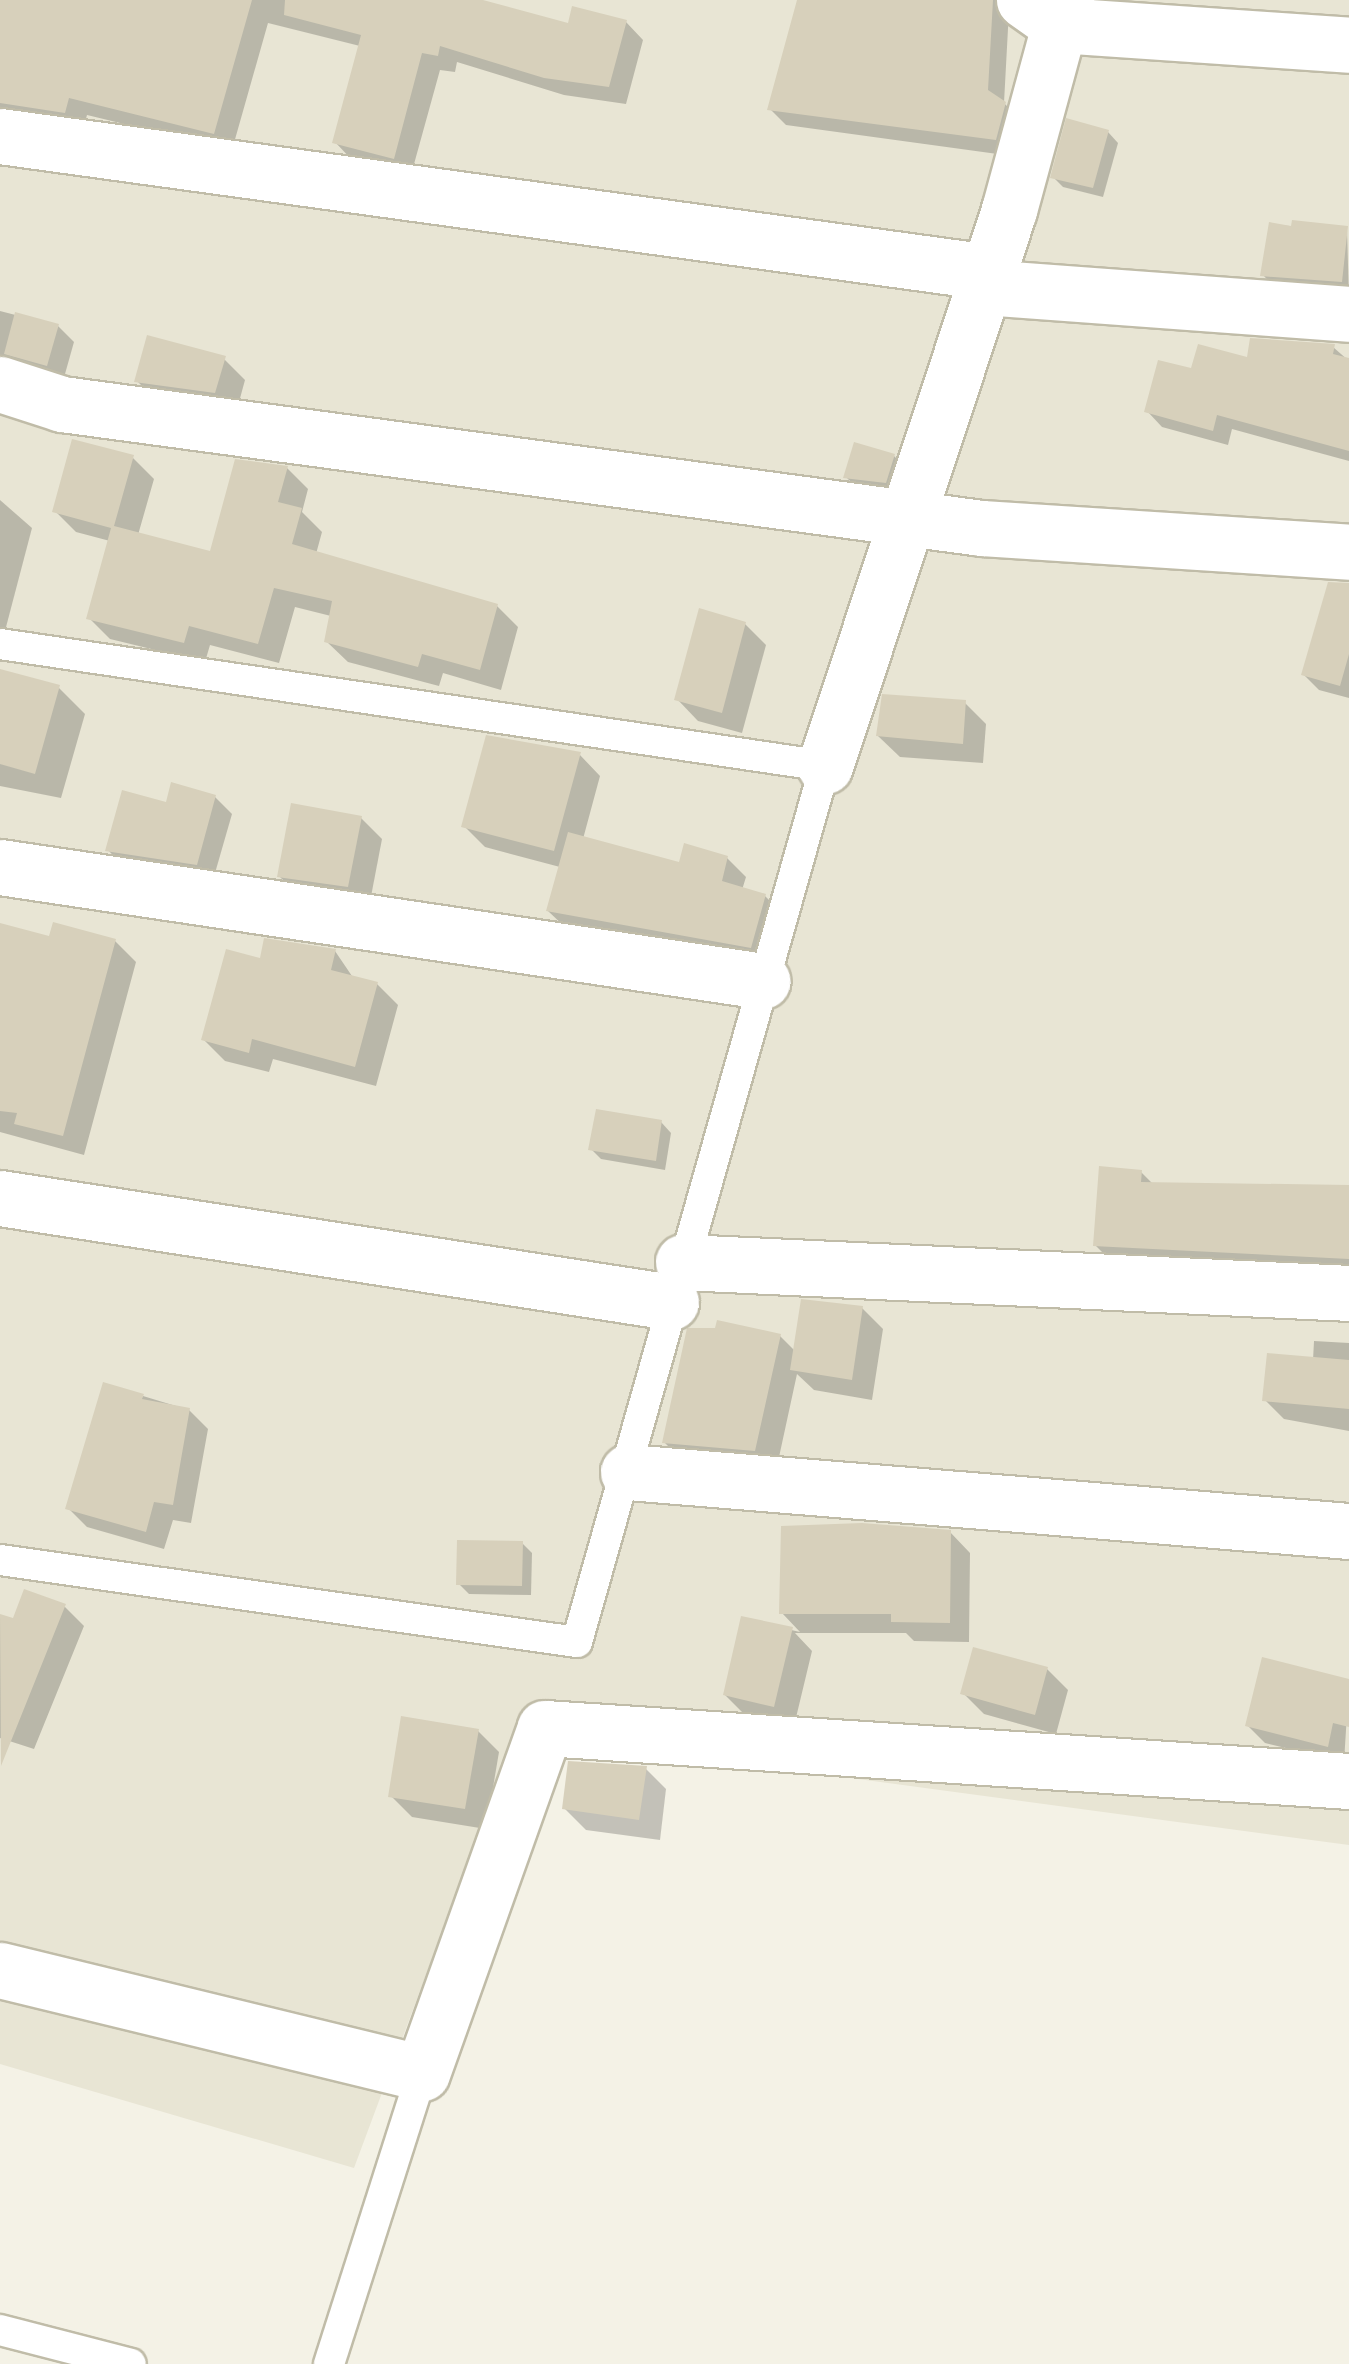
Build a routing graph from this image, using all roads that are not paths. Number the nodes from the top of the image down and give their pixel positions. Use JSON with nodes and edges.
{"nodes":[{"id":1,"x":1050,"y":8,"type":"edge"},
{"id":2,"x":1349,"y":45,"type":"edge"},
{"id":3,"x":0,"y":136,"type":"edge"},
{"id":4,"x":986,"y":280,"type":"junction"},
{"id":5,"x":1349,"y":314,"type":"edge"},
{"id":6,"x":0,"y":384,"type":"edge"},
{"id":7,"x":909,"y":514,"type":"junction"},
{"id":8,"x":1349,"y":552,"type":"edge"},
{"id":9,"x":0,"y":644,"type":"edge"},
{"id":10,"x":825,"y":766,"type":"junction"},
{"id":11,"x":0,"y":867,"type":"edge"},
{"id":12,"x":763,"y":981,"type":"junction"},
{"id":13,"x":0,"y":1198,"type":"edge"},
{"id":14,"x":677,"y":1282,"type":"junction"},
{"id":15,"x":1349,"y":1293,"type":"edge"},
{"id":16,"x":628,"y":1472,"type":"junction"},
{"id":17,"x":1349,"y":1530,"type":"edge"},
{"id":18,"x":0,"y":1560,"type":"edge"},
{"id":19,"x":1349,"y":1781,"type":"edge"},
{"id":20,"x":0,"y":1970,"type":"edge"},
{"id":21,"x":422,"y":2073,"type":"junction"},
{"id":22,"x":0,"y":2330,"type":"edge"},
{"id":23,"x":131,"y":2364,"type":"edge"},
{"id":24,"x":330,"y":2364,"type":"edge"}],
"edges":[{"from":1,"to":2,"type":"street"},
{"from":1,"to":4,"type":"street"},
{"from":3,"to":4,"type":"street"},
{"from":4,"to":5,"type":"street"},
{"from":4,"to":7,"type":"street"},
{"from":6,"to":7,"type":"street"},
{"from":7,"to":8,"type":"street"},
{"from":7,"to":10,"type":"street"},
{"from":9,"to":10,"type":"lane"},
{"from":10,"to":12,"type":"lane"},
{"from":11,"to":12,"type":"street"},
{"from":12,"to":14,"type":"lane"},
{"from":13,"to":14,"type":"street"},
{"from":14,"to":15,"type":"street"},
{"from":14,"to":16,"type":"lane"},
{"from":16,"to":17,"type":"street"},
{"from":16,"to":18,"type":"lane"},
{"from":19,"to":21,"type":"street"},
{"from":20,"to":21,"type":"street"},
{"from":21,"to":24,"type":"lane"},
{"from":22,"to":23,"type":"lane"}]}
